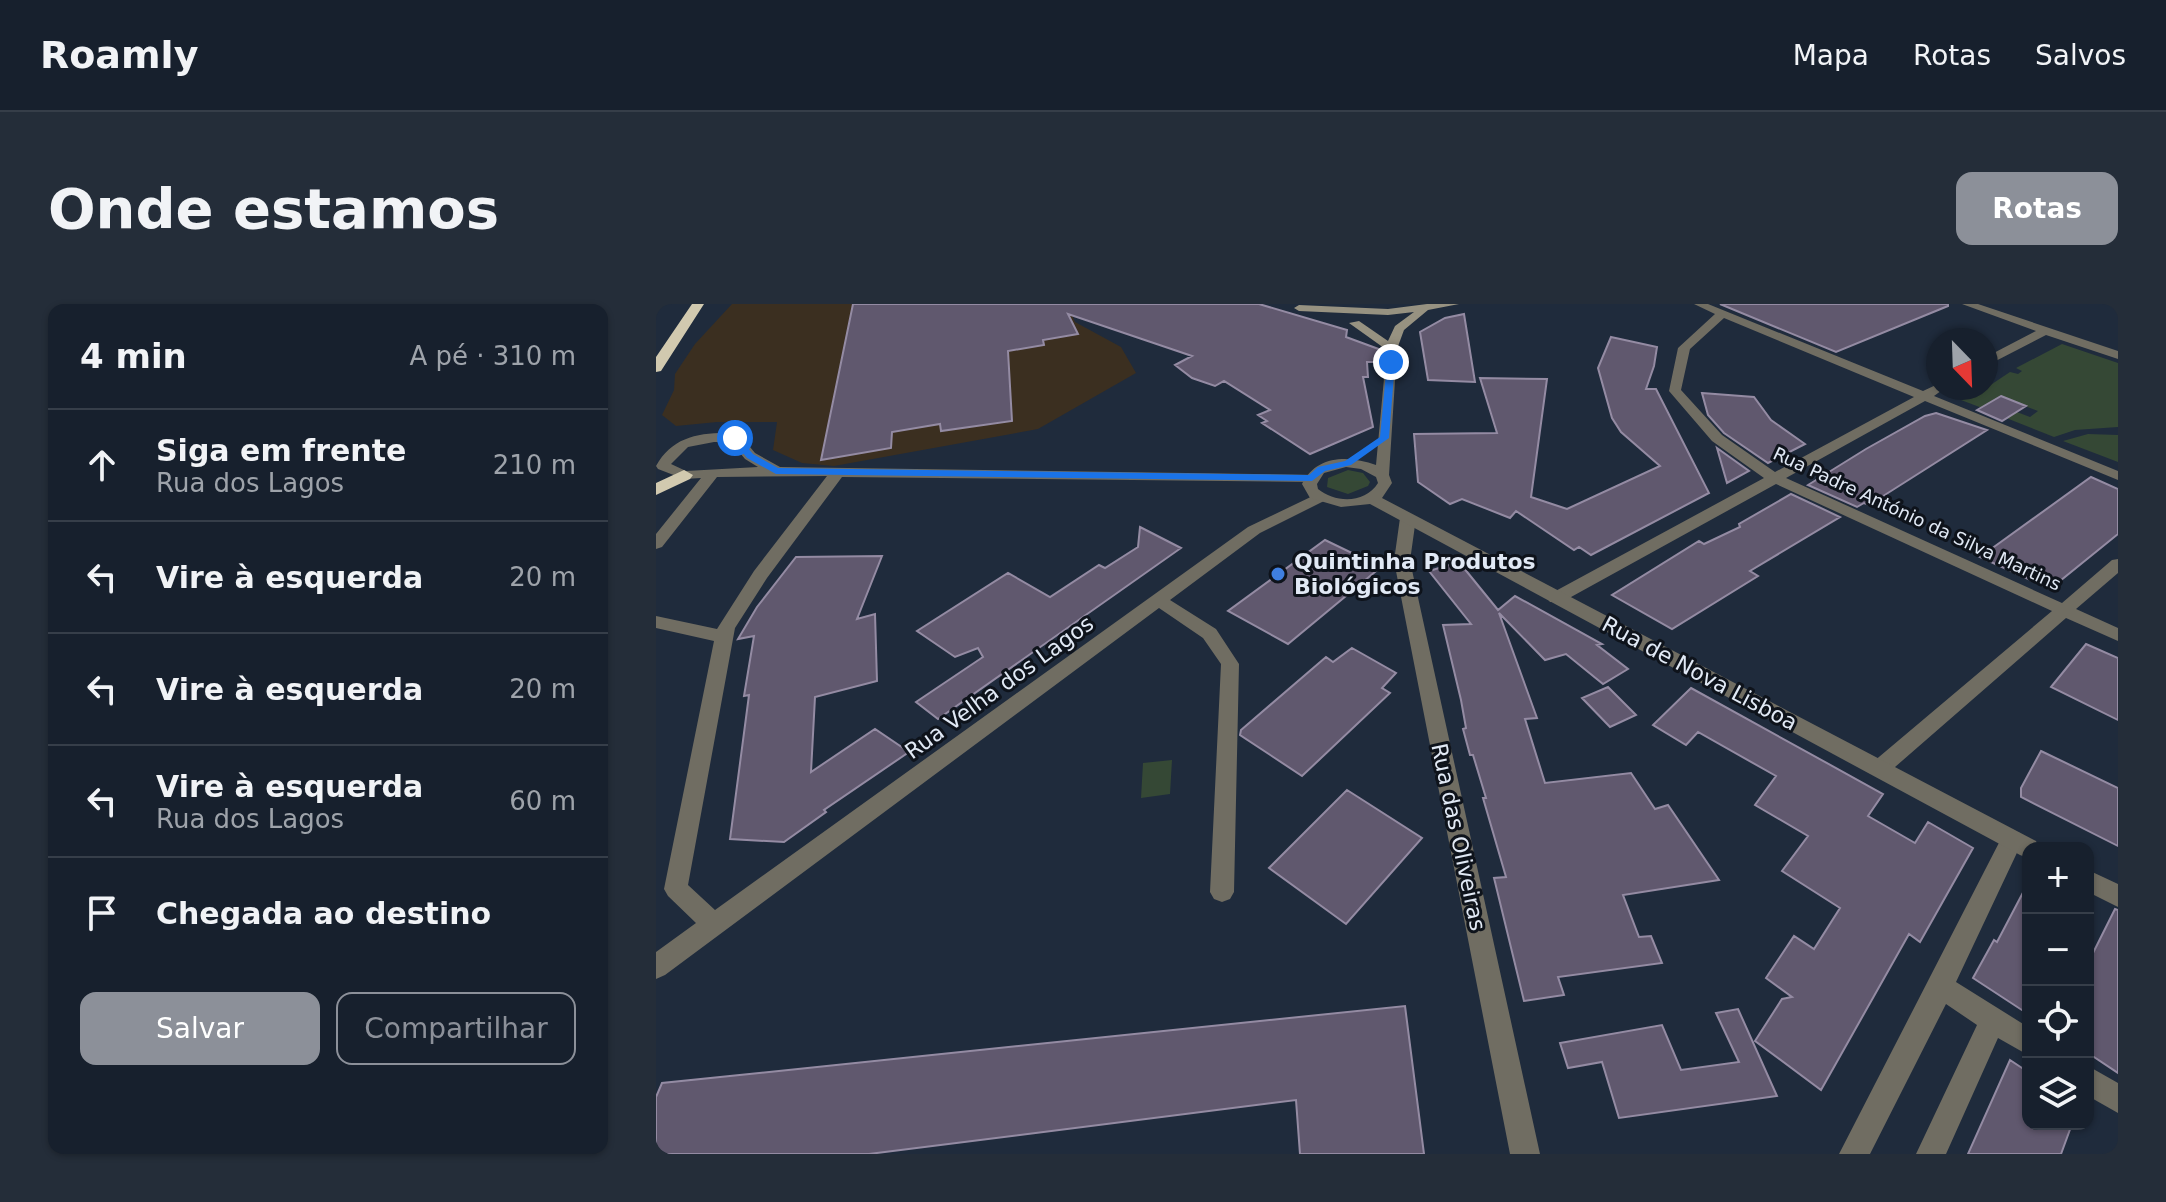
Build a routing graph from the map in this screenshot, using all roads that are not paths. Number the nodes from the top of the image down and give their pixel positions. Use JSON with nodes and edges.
{"nodes":[{"id":1,"x":698,"y":304,"type":"edge"},
{"id":2,"x":1454,"y":304,"type":"edge"},
{"id":3,"x":1699,"y":304,"type":"edge"},
{"id":4,"x":1967,"y":304,"type":"edge"},
{"id":5,"x":1432,"y":306,"type":"edge"},
{"id":6,"x":1722,"y":314,"type":"junction"},
{"id":7,"x":1374,"y":319,"type":"junction"},
{"id":8,"x":1355,"y":323,"type":"junction"},
{"id":9,"x":1396,"y":325,"type":"junction"},
{"id":10,"x":2046,"y":330,"type":"junction"},
{"id":11,"x":1391,"y":349,"type":"junction"},
{"id":12,"x":2118,"y":355,"type":"edge"},
{"id":13,"x":1998,"y":356,"type":"edge"},
{"id":14,"x":656,"y":368,"type":"edge"},
{"id":15,"x":1926,"y":395,"type":"edge"},
{"id":16,"x":1922,"y":397,"type":"junction"},
{"id":17,"x":1373,"y":445,"type":"junction"},
{"id":18,"x":1348,"y":463,"type":"junction"},
{"id":19,"x":776,"y":471,"type":"junction"},
{"id":20,"x":838,"y":472,"type":"junction"},
{"id":21,"x":713,"y":473,"type":"junction"},
{"id":22,"x":684,"y":475,"type":"junction"},
{"id":23,"x":1382,"y":475,"type":"junction"},
{"id":24,"x":2118,"y":476,"type":"edge"},
{"id":25,"x":1773,"y":477,"type":"junction"},
{"id":26,"x":1312,"y":478,"type":"junction"},
{"id":27,"x":656,"y":490,"type":"edge"},
{"id":28,"x":1319,"y":498,"type":"junction"},
{"id":29,"x":1372,"y":499,"type":"junction"},
{"id":30,"x":1408,"y":518,"type":"junction"},
{"id":31,"x":656,"y":544,"type":"edge"},
{"id":32,"x":2118,"y":564,"type":"edge"},
{"id":33,"x":1556,"y":598,"type":"junction"},
{"id":34,"x":1159,"y":601,"type":"junction"},
{"id":35,"x":2062,"y":610,"type":"junction"},
{"id":36,"x":656,"y":622,"type":"edge"},
{"id":37,"x":2118,"y":635,"type":"edge"},
{"id":38,"x":724,"y":637,"type":"junction"},
{"id":39,"x":1880,"y":768,"type":"junction"},
{"id":40,"x":2020,"y":844,"type":"edge"},
{"id":41,"x":2094,"y":883,"type":"edge"},
{"id":42,"x":1222,"y":892,"type":"dead end"},
{"id":43,"x":2118,"y":896,"type":"edge"},
{"id":44,"x":713,"y":923,"type":"junction"},
{"id":45,"x":656,"y":967,"type":"edge"},
{"id":46,"x":1941,"y":987,"type":"junction"},
{"id":47,"x":1993,"y":1020,"type":"junction"},
{"id":48,"x":2022,"y":1038,"type":"edge"},
{"id":49,"x":2094,"y":1084,"type":"edge"},
{"id":50,"x":2118,"y":1099,"type":"edge"},
{"id":51,"x":1855,"y":1153,"type":"edge"},
{"id":52,"x":1525,"y":1154,"type":"edge"},
{"id":53,"x":1931,"y":1154,"type":"edge"}],
"edges":[{"from":1,"to":14,"type":"highway"},
{"from":2,"to":5,"type":"main road"},
{"from":3,"to":6,"type":"street"},
{"from":4,"to":10,"type":"street"},
{"from":5,"to":7,"type":"main road"},
{"from":5,"to":9,"type":"main road"},
{"from":6,"to":16,"type":"street"},
{"from":6,"to":25,"type":"street","name":"Rua Padre António da Silva Martins"},
{"from":7,"to":8,"type":"main road"},
{"from":7,"to":8,"type":"main road"},
{"from":7,"to":9,"type":"main road"},
{"from":8,"to":11,"type":"main road"},
{"from":9,"to":11,"type":"main road"},
{"from":10,"to":12,"type":"street"},
{"from":10,"to":13,"type":"street"},
{"from":11,"to":17,"type":"street"},
{"from":15,"to":16,"type":"street"},
{"from":16,"to":24,"type":"street"},
{"from":16,"to":25,"type":"street"},
{"from":17,"to":18,"type":"street"},
{"from":17,"to":23,"type":"street"},
{"from":18,"to":23,"type":"street"},
{"from":18,"to":26,"type":"street"},
{"from":19,"to":20,"type":"street"},
{"from":19,"to":21,"type":"street"},
{"from":19,"to":22,"type":"street"},
{"from":20,"to":26,"type":"street"},
{"from":20,"to":38,"type":"street"},
{"from":21,"to":22,"type":"street"},
{"from":21,"to":31,"type":"street"},
{"from":22,"to":27,"type":"highway"},
{"from":23,"to":29,"type":"street"},
{"from":25,"to":33,"type":"street"},
{"from":25,"to":35,"type":"street","name":"Rua Padre António da Silva Martins"},
{"from":26,"to":28,"type":"street"},
{"from":28,"to":29,"type":"street"},
{"from":28,"to":34,"type":"street","name":"Rua Velha dos Lagos"},
{"from":29,"to":30,"type":"street","name":"Rua de Nova Lisboa"},
{"from":30,"to":33,"type":"street","name":"Rua de Nova Lisboa"},
{"from":30,"to":52,"type":"street","name":"Rua das Oliveiras"},
{"from":32,"to":35,"type":"street"},
{"from":33,"to":39,"type":"street","name":"Rua de Nova Lisboa"},
{"from":34,"to":42,"type":"street"},
{"from":34,"to":44,"type":"street","name":"Rua Velha dos Lagos"},
{"from":35,"to":37,"type":"street","name":"Rua Padre António da Silva Martins"},
{"from":35,"to":39,"type":"street"},
{"from":36,"to":38,"type":"street"},
{"from":38,"to":44,"type":"street"},
{"from":39,"to":40,"type":"street","name":"Rua de Nova Lisboa"},
{"from":40,"to":46,"type":"street"},
{"from":41,"to":43,"type":"street"},
{"from":44,"to":45,"type":"street","name":"Rua Velha dos Lagos"},
{"from":46,"to":47,"type":"street"},
{"from":46,"to":51,"type":"street"},
{"from":47,"to":48,"type":"street"},
{"from":47,"to":53,"type":"street"},
{"from":49,"to":50,"type":"street"}]}
